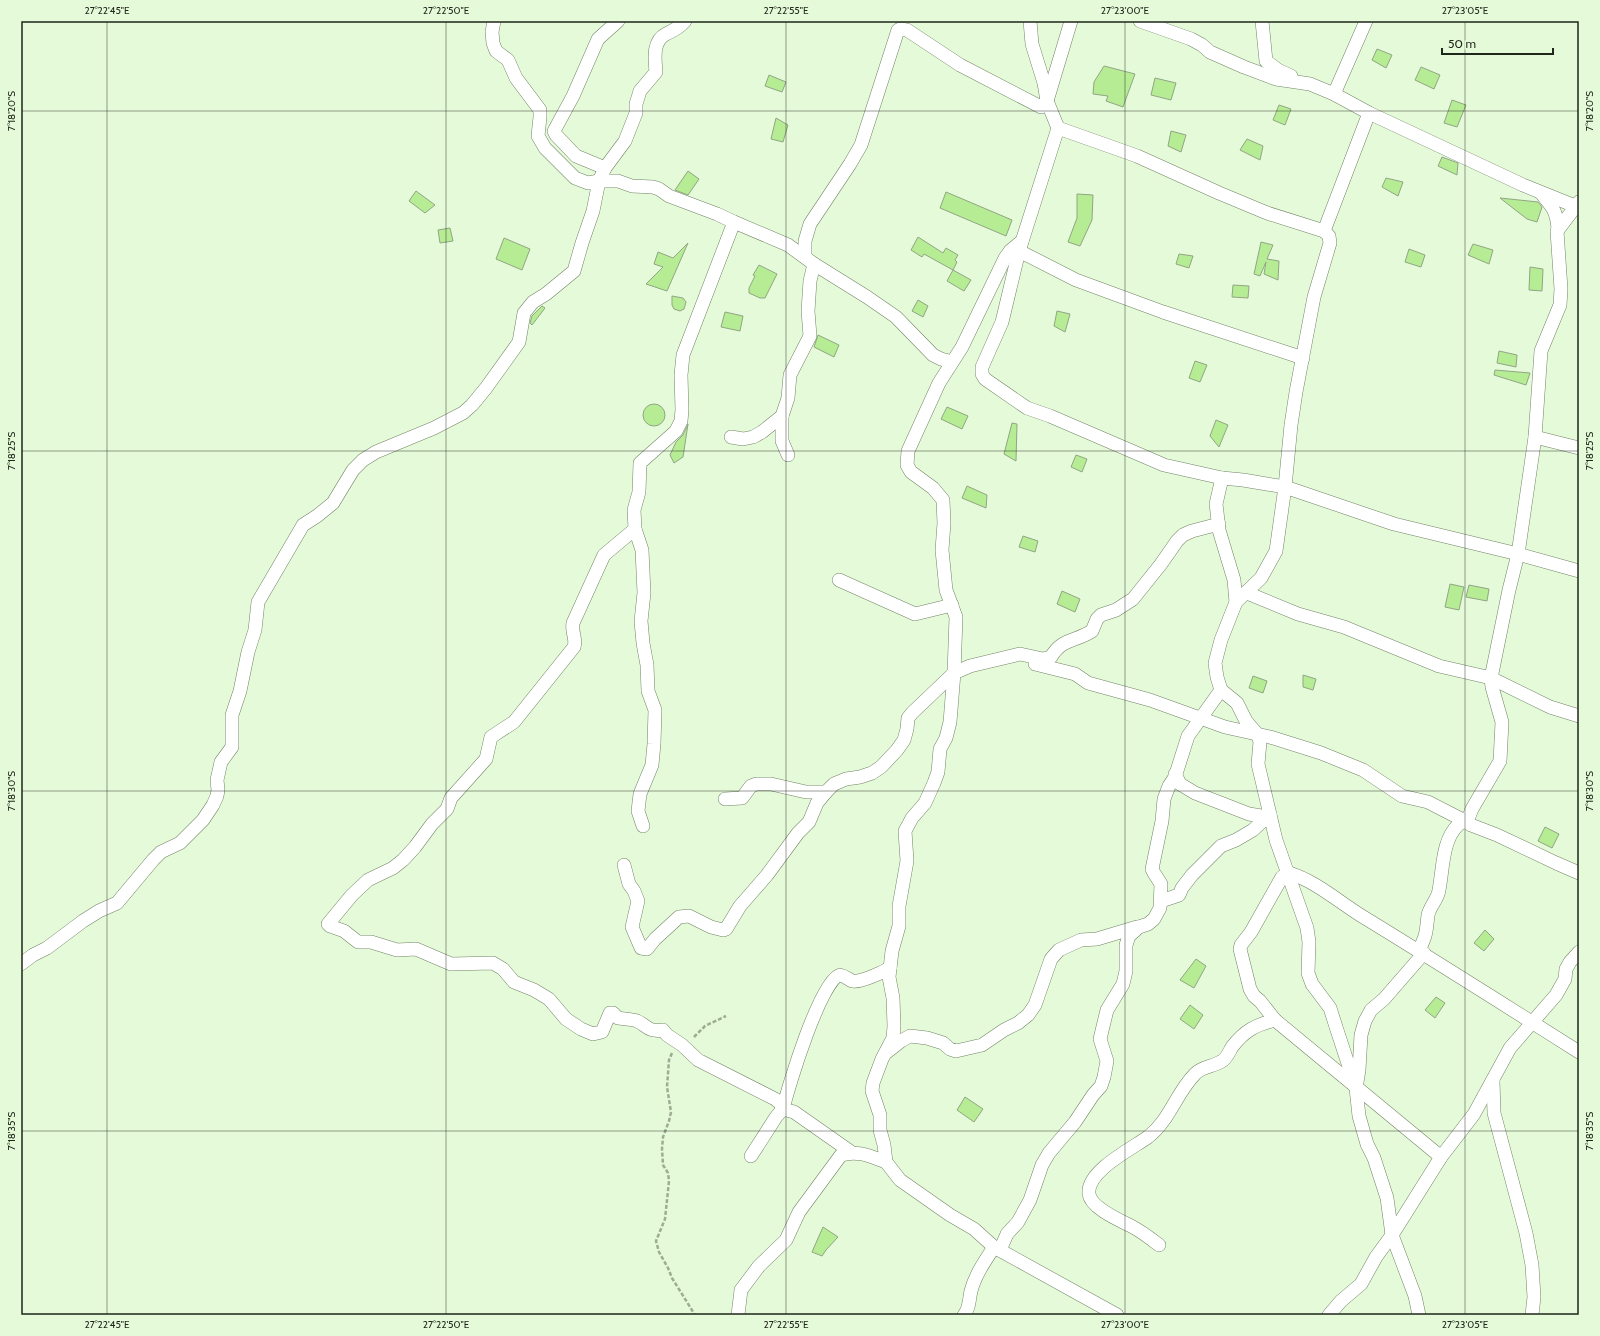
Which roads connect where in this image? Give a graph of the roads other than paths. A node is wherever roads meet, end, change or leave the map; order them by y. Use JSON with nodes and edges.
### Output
{"nodes":[{"id":1,"x":494,"y":21,"type":"edge"},
{"id":2,"x":618,"y":21,"type":"edge"},
{"id":3,"x":684,"y":21,"type":"edge"},
{"id":4,"x":1030,"y":21,"type":"edge"},
{"id":5,"x":1071,"y":21,"type":"edge"},
{"id":6,"x":1140,"y":21,"type":"edge"},
{"id":7,"x":1262,"y":21,"type":"edge"},
{"id":8,"x":1366,"y":21,"type":"edge"},
{"id":9,"x":1310,"y":84,"type":"junction"},
{"id":10,"x":1334,"y":94,"type":"junction"},
{"id":11,"x":1047,"y":100,"type":"junction"},
{"id":12,"x":1370,"y":113,"type":"junction"},
{"id":13,"x":1058,"y":128,"type":"junction"},
{"id":14,"x":605,"y":168,"type":"junction"},
{"id":15,"x":599,"y":181,"type":"junction"},
{"id":16,"x":1540,"y":191,"type":"junction"},
{"id":17,"x":1577,"y":204,"type":"edge"},
{"id":18,"x":734,"y":222,"type":"junction"},
{"id":19,"x":1558,"y":228,"type":"junction"},
{"id":20,"x":1324,"y":231,"type":"junction"},
{"id":21,"x":805,"y":241,"type":"junction"},
{"id":22,"x":1020,"y":246,"type":"junction"},
{"id":23,"x":794,"y":249,"type":"junction"},
{"id":24,"x":810,"y":261,"type":"junction"},
{"id":25,"x":1304,"y":358,"type":"junction"},
{"id":26,"x":952,"y":362,"type":"junction"},
{"id":27,"x":782,"y":416,"type":"junction"},
{"id":28,"x":731,"y":437,"type":"dead end"},
{"id":29,"x":1535,"y":437,"type":"junction"},
{"id":30,"x":1579,"y":448,"type":"edge"},
{"id":31,"x":788,"y":455,"type":"dead end"},
{"id":32,"x":1222,"y":478,"type":"junction"},
{"id":33,"x":1285,"y":487,"type":"junction"},
{"id":34,"x":1219,"y":524,"type":"junction"},
{"id":35,"x":635,"y":529,"type":"junction"},
{"id":36,"x":1518,"y":554,"type":"junction"},
{"id":37,"x":1579,"y":571,"type":"edge"},
{"id":38,"x":839,"y":580,"type":"dead end"},
{"id":39,"x":1248,"y":593,"type":"junction"},
{"id":40,"x":1236,"y":602,"type":"junction"},
{"id":41,"x":952,"y":605,"type":"junction"},
{"id":42,"x":1004,"y":658,"type":"junction"},
{"id":43,"x":954,"y":673,"type":"junction"},
{"id":44,"x":1491,"y":678,"type":"junction"},
{"id":45,"x":1221,"y":690,"type":"junction"},
{"id":46,"x":1579,"y":716,"type":"edge"},
{"id":47,"x":1201,"y":718,"type":"junction"},
{"id":48,"x":1258,"y":735,"type":"junction"},
{"id":49,"x":1175,"y":774,"type":"junction"},
{"id":50,"x":826,"y":792,"type":"junction"},
{"id":51,"x":725,"y":800,"type":"dead end"},
{"id":52,"x":1268,"y":815,"type":"junction"},
{"id":53,"x":1467,"y":820,"type":"junction"},
{"id":54,"x":643,"y":826,"type":"dead end"},
{"id":55,"x":624,"y":865,"type":"dead end"},
{"id":56,"x":1289,"y":873,"type":"junction"},
{"id":57,"x":1579,"y":873,"type":"edge"},
{"id":58,"x":1161,"y":901,"type":"junction"},
{"id":59,"x":1139,"y":926,"type":"junction"},
{"id":60,"x":1421,"y":952,"type":"junction"},
{"id":61,"x":1579,"y":952,"type":"edge"},
{"id":62,"x":21,"y":964,"type":"edge"},
{"id":63,"x":890,"y":968,"type":"junction"},
{"id":64,"x":1275,"y":1020,"type":"junction"},
{"id":65,"x":1532,"y":1022,"type":"junction"},
{"id":66,"x":1579,"y":1052,"type":"edge"},
{"id":67,"x":884,"y":1054,"type":"junction"},
{"id":68,"x":1493,"y":1082,"type":"junction"},
{"id":69,"x":1356,"y":1088,"type":"junction"},
{"id":70,"x":783,"y":1109,"type":"junction"},
{"id":71,"x":852,"y":1152,"type":"junction"},
{"id":72,"x":751,"y":1156,"type":"dead end"},
{"id":73,"x":1441,"y":1157,"type":"junction"},
{"id":74,"x":886,"y":1162,"type":"junction"},
{"id":75,"x":1392,"y":1235,"type":"junction"},
{"id":76,"x":1159,"y":1244,"type":"dead end"},
{"id":77,"x":997,"y":1249,"type":"junction"},
{"id":78,"x":738,"y":1315,"type":"edge"},
{"id":79,"x":964,"y":1315,"type":"edge"},
{"id":80,"x":1117,"y":1315,"type":"edge"},
{"id":81,"x":1329,"y":1315,"type":"edge"},
{"id":82,"x":1419,"y":1315,"type":"edge"},
{"id":83,"x":1532,"y":1315,"type":"edge"}],
"edges":[{"from":1,"to":15,"type":"street"},
{"from":2,"to":14,"type":"street"},
{"from":3,"to":14,"type":"street"},
{"from":4,"to":11,"type":"street"},
{"from":5,"to":11,"type":"street"},
{"from":6,"to":9,"type":"street"},
{"from":7,"to":9,"type":"street"},
{"from":8,"to":10,"type":"street"},
{"from":9,"to":10,"type":"street"},
{"from":10,"to":12,"type":"street"},
{"from":11,"to":13,"type":"street"},
{"from":11,"to":21,"type":"street"},
{"from":12,"to":16,"type":"street"},
{"from":12,"to":20,"type":"street"},
{"from":13,"to":20,"type":"street"},
{"from":13,"to":22,"type":"street"},
{"from":14,"to":15,"type":"street"},
{"from":15,"to":18,"type":"street"},
{"from":15,"to":62,"type":"street"},
{"from":16,"to":17,"type":"street"},
{"from":16,"to":19,"type":"street"},
{"from":17,"to":19,"type":"street"},
{"from":18,"to":23,"type":"street"},
{"from":18,"to":35,"type":"street"},
{"from":19,"to":29,"type":"street"},
{"from":20,"to":25,"type":"street"},
{"from":21,"to":23,"type":"street"},
{"from":21,"to":24,"type":"street"},
{"from":22,"to":25,"type":"street"},
{"from":22,"to":26,"type":"street"},
{"from":22,"to":32,"type":"street"},
{"from":23,"to":24,"type":"street"},
{"from":24,"to":26,"type":"street"},
{"from":24,"to":27,"type":"street"},
{"from":25,"to":33,"type":"street"},
{"from":26,"to":41,"type":"street"},
{"from":27,"to":28,"type":"street"},
{"from":27,"to":31,"type":"street"},
{"from":29,"to":30,"type":"street"},
{"from":29,"to":36,"type":"street"},
{"from":32,"to":33,"type":"street"},
{"from":32,"to":34,"type":"street"},
{"from":33,"to":36,"type":"street"},
{"from":33,"to":39,"type":"street"},
{"from":34,"to":40,"type":"street"},
{"from":34,"to":42,"type":"street"},
{"from":35,"to":54,"type":"street"},
{"from":35,"to":70,"type":"street"},
{"from":36,"to":37,"type":"street"},
{"from":36,"to":44,"type":"street"},
{"from":38,"to":41,"type":"street"},
{"from":39,"to":40,"type":"street"},
{"from":39,"to":44,"type":"street"},
{"from":40,"to":45,"type":"street"},
{"from":41,"to":43,"type":"street"},
{"from":42,"to":43,"type":"street"},
{"from":42,"to":47,"type":"street"},
{"from":43,"to":50,"type":"street"},
{"from":43,"to":63,"type":"street"},
{"from":44,"to":46,"type":"street"},
{"from":44,"to":53,"type":"street"},
{"from":45,"to":47,"type":"street"},
{"from":45,"to":48,"type":"street"},
{"from":47,"to":48,"type":"street"},
{"from":47,"to":49,"type":"street"},
{"from":48,"to":52,"type":"street"},
{"from":48,"to":53,"type":"street"},
{"from":49,"to":52,"type":"street"},
{"from":49,"to":58,"type":"street"},
{"from":50,"to":51,"type":"street"},
{"from":50,"to":55,"type":"street"},
{"from":52,"to":56,"type":"street"},
{"from":52,"to":58,"type":"street"},
{"from":53,"to":57,"type":"street"},
{"from":53,"to":60,"type":"street"},
{"from":56,"to":60,"type":"street"},
{"from":56,"to":64,"type":"street"},
{"from":56,"to":69,"type":"street"},
{"from":58,"to":59,"type":"street"},
{"from":59,"to":67,"type":"street"},
{"from":59,"to":77,"type":"street"},
{"from":60,"to":65,"type":"street"},
{"from":60,"to":69,"type":"street"},
{"from":61,"to":65,"type":"street"},
{"from":63,"to":67,"type":"street"},
{"from":63,"to":70,"type":"street"},
{"from":64,"to":69,"type":"street"},
{"from":64,"to":76,"type":"street"},
{"from":65,"to":66,"type":"street"},
{"from":65,"to":68,"type":"street"},
{"from":67,"to":74,"type":"street"},
{"from":68,"to":73,"type":"street"},
{"from":68,"to":83,"type":"street"},
{"from":69,"to":73,"type":"street"},
{"from":69,"to":75,"type":"street"},
{"from":70,"to":71,"type":"street"},
{"from":70,"to":72,"type":"street"},
{"from":71,"to":74,"type":"street"},
{"from":71,"to":78,"type":"street"},
{"from":73,"to":75,"type":"street"},
{"from":74,"to":77,"type":"street"},
{"from":75,"to":81,"type":"street"},
{"from":75,"to":82,"type":"street"},
{"from":77,"to":79,"type":"street"},
{"from":77,"to":80,"type":"street"}]}
